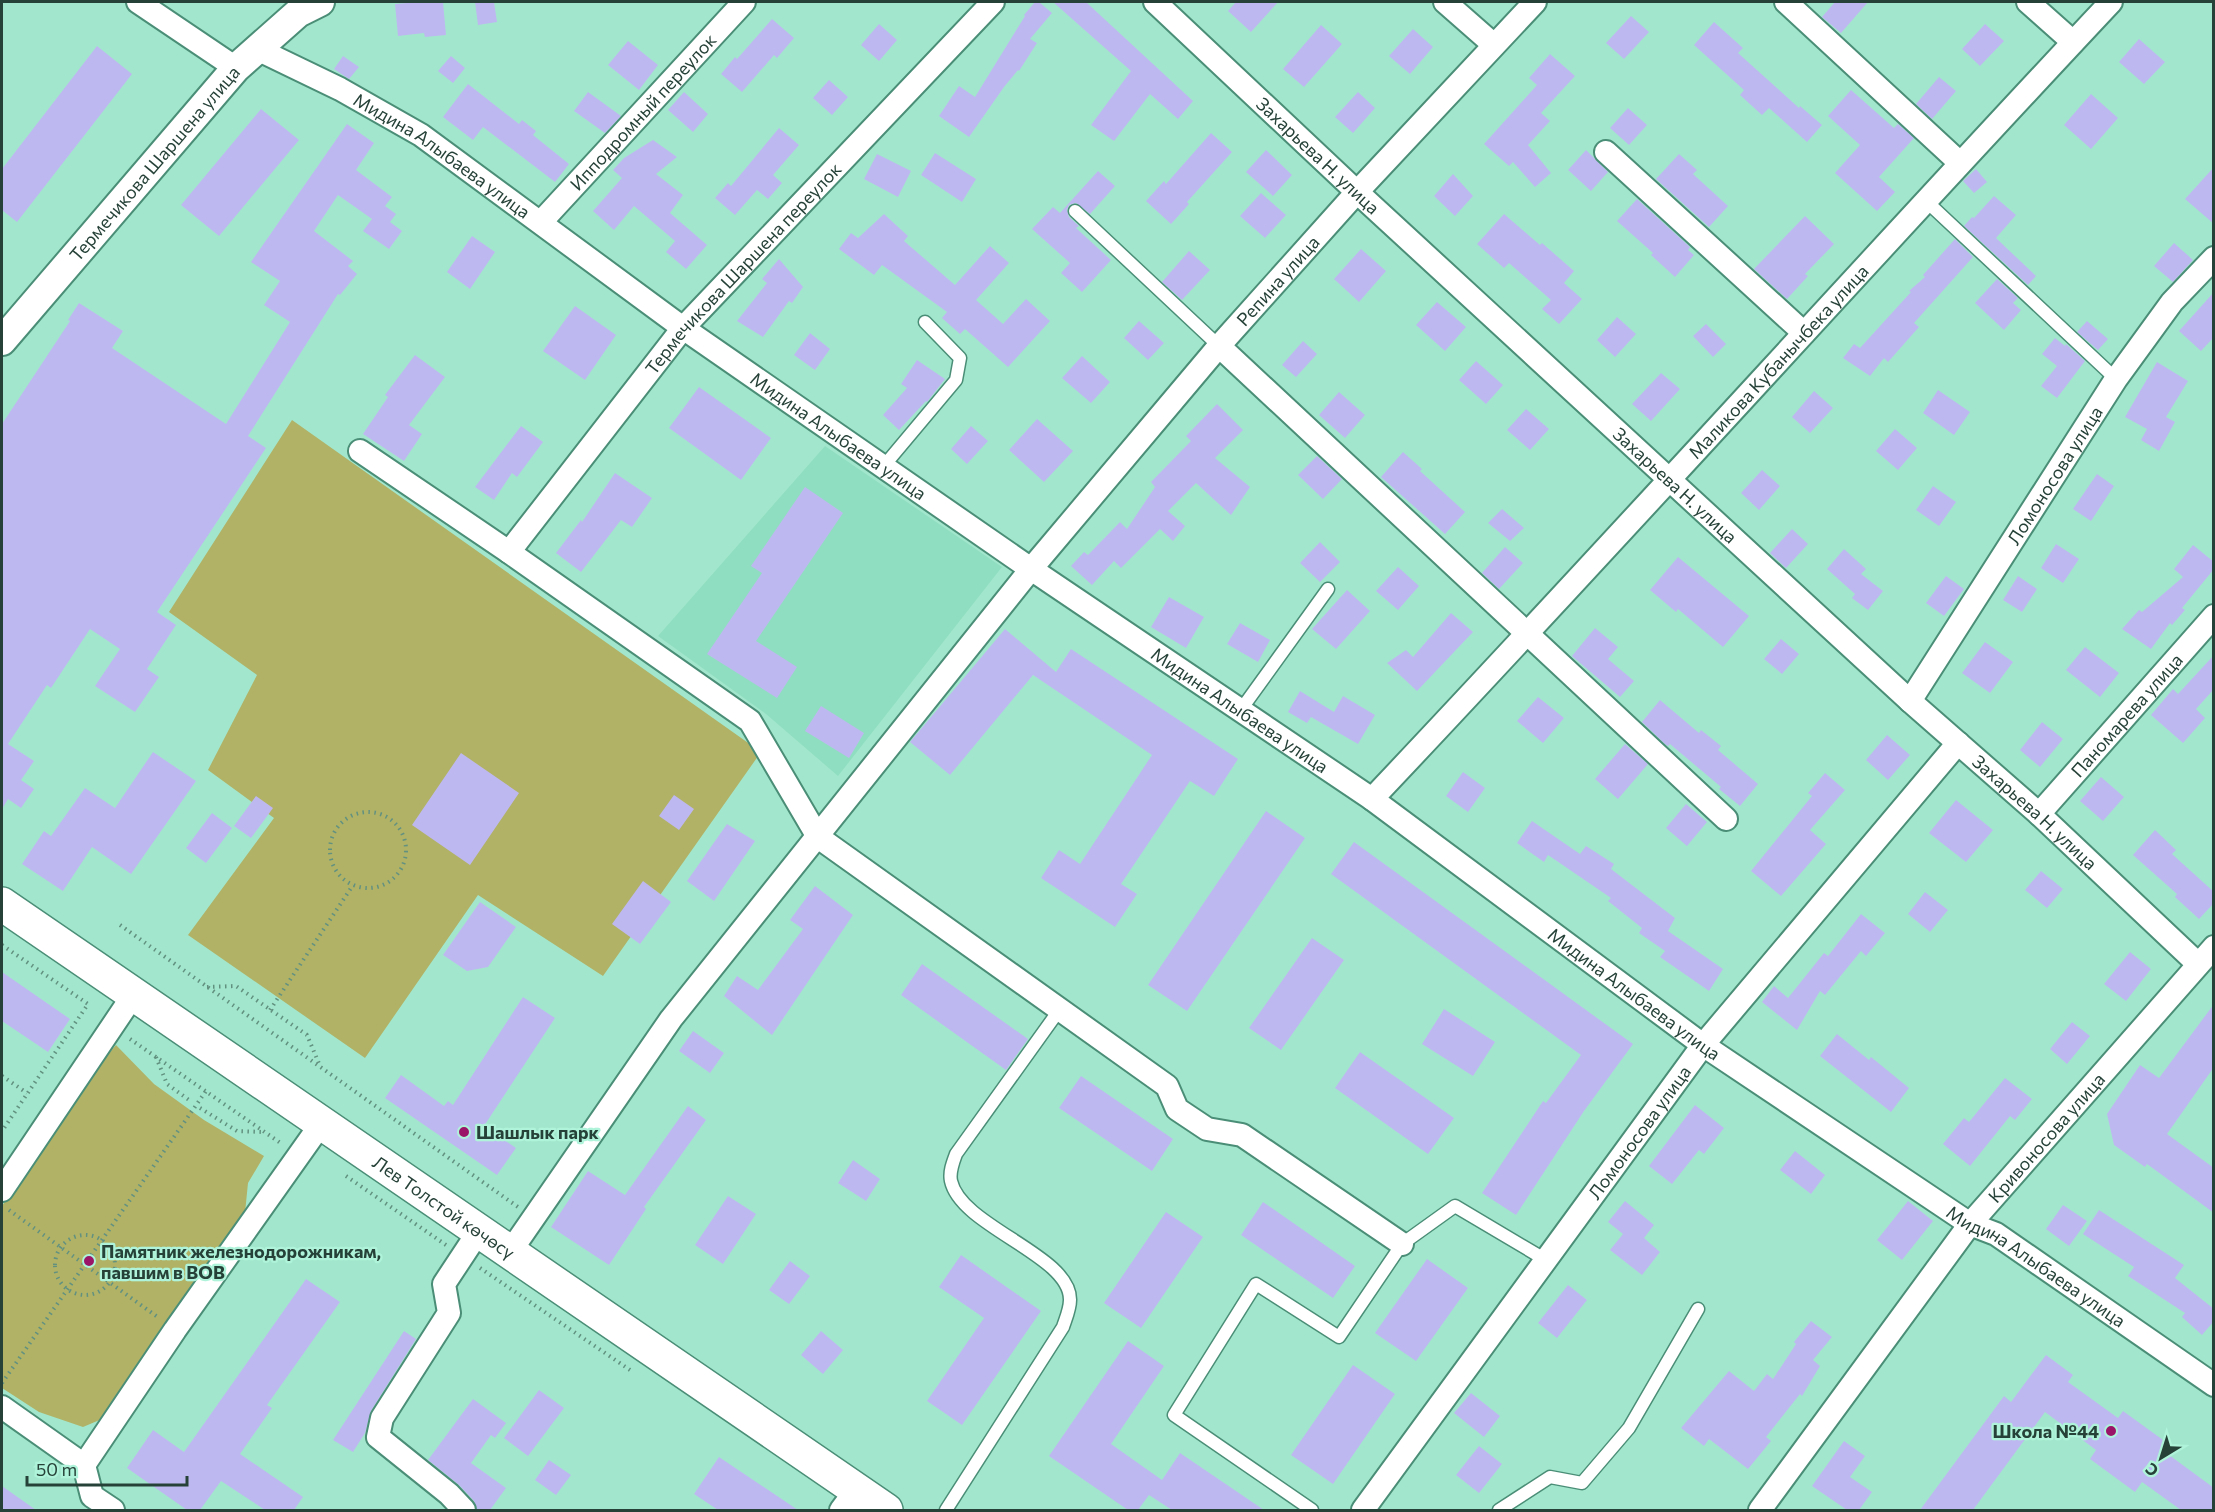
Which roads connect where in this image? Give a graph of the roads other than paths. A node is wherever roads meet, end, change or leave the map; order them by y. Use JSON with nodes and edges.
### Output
{"nodes":[{"id":1,"x":138,"y":2,"type":"edge"},
{"id":2,"x":320,"y":2,"type":"edge"},
{"id":3,"x":744,"y":2,"type":"edge"},
{"id":4,"x":993,"y":2,"type":"edge"},
{"id":5,"x":1155,"y":2,"type":"edge"},
{"id":6,"x":1445,"y":2,"type":"edge"},
{"id":7,"x":1535,"y":2,"type":"edge"},
{"id":8,"x":1786,"y":2,"type":"edge"},
{"id":9,"x":2028,"y":2,"type":"edge"},
{"id":10,"x":2111,"y":2,"type":"edge"},
{"id":11,"x":2073,"y":42,"type":"junction"},
{"id":12,"x":1494,"y":45,"type":"junction"},
{"id":13,"x":257,"y":49,"type":"junction"},
{"id":14,"x":236,"y":68,"type":"junction"},
{"id":15,"x":1606,"y":152,"type":"dead end"},
{"id":16,"x":1960,"y":163,"type":"junction"},
{"id":17,"x":1357,"y":192,"type":"junction"},
{"id":18,"x":1925,"y":200,"type":"junction"},
{"id":19,"x":1075,"y":212,"type":"dead end"},
{"id":20,"x":541,"y":222,"type":"junction"},
{"id":21,"x":2214,"y":258,"type":"edge"},
{"id":22,"x":925,"y":322,"type":"dead end"},
{"id":23,"x":683,"y":328,"type":"junction"},
{"id":24,"x":1804,"y":333,"type":"junction"},
{"id":25,"x":2,"y":341,"type":"edge"},
{"id":26,"x":1219,"y":346,"type":"junction"},
{"id":27,"x":2116,"y":379,"type":"junction"},
{"id":28,"x":360,"y":451,"type":"dead end"},
{"id":29,"x":883,"y":466,"type":"junction"},
{"id":30,"x":1670,"y":479,"type":"junction"},
{"id":31,"x":509,"y":552,"type":"junction"},
{"id":32,"x":1031,"y":569,"type":"junction"},
{"id":33,"x":1328,"y":589,"type":"dead end"},
{"id":34,"x":2214,"y":616,"type":"edge"},
{"id":35,"x":1528,"y":634,"type":"junction"},
{"id":36,"x":1910,"y":701,"type":"junction"},
{"id":37,"x":1240,"y":711,"type":"junction"},
{"id":38,"x":1958,"y":743,"type":"junction"},
{"id":39,"x":1372,"y":800,"type":"junction"},
{"id":40,"x":2039,"y":814,"type":"junction"},
{"id":41,"x":1726,"y":819,"type":"dead end"},
{"id":42,"x":818,"y":837,"type":"junction"},
{"id":43,"x":2,"y":904,"type":"edge"},
{"id":44,"x":2214,"y":947,"type":"edge"},
{"id":45,"x":2198,"y":964,"type":"junction"},
{"id":46,"x":134,"y":994,"type":"junction"},
{"id":47,"x":1060,"y":1009,"type":"junction"},
{"id":48,"x":1702,"y":1045,"type":"junction"},
{"id":49,"x":321,"y":1124,"type":"junction"},
{"id":50,"x":2,"y":1190,"type":"edge"},
{"id":51,"x":1970,"y":1224,"type":"junction"},
{"id":52,"x":471,"y":1243,"type":"junction"},
{"id":53,"x":1402,"y":1244,"type":"junction"},
{"id":54,"x":510,"y":1252,"type":"junction"},
{"id":55,"x":1546,"y":1260,"type":"junction"},
{"id":56,"x":1698,"y":1309,"type":"dead end"},
{"id":57,"x":2214,"y":1385,"type":"edge"},
{"id":58,"x":2,"y":1407,"type":"edge"},
{"id":59,"x":84,"y":1465,"type":"junction"},
{"id":60,"x":849,"y":1500,"type":"edge"},
{"id":61,"x":113,"y":1510,"type":"edge"},
{"id":62,"x":464,"y":1510,"type":"edge"},
{"id":63,"x":886,"y":1510,"type":"edge"},
{"id":64,"x":946,"y":1510,"type":"edge"},
{"id":65,"x":1312,"y":1510,"type":"edge"},
{"id":66,"x":1363,"y":1510,"type":"edge"},
{"id":67,"x":1499,"y":1510,"type":"edge"},
{"id":68,"x":1760,"y":1510,"type":"edge"}],
"edges":[{"from":1,"to":14,"type":"street"},
{"from":2,"to":13,"type":"street","name":"Термечикова Шаршена улица"},
{"from":3,"to":20,"type":"street","name":"Ипподромный переулок"},
{"from":4,"to":23,"type":"street","name":"Термечикова Шаршена переулок"},
{"from":5,"to":17,"type":"street","name":"Захарьева Н. улица"},
{"from":6,"to":12,"type":"street"},
{"from":7,"to":12,"type":"street","name":"Репина улица"},
{"from":8,"to":16,"type":"street"},
{"from":9,"to":11,"type":"street"},
{"from":10,"to":11,"type":"street","name":"Маликова Кубанычбека улица"},
{"from":11,"to":16,"type":"street","name":"Маликова Кубанычбека улица"},
{"from":12,"to":17,"type":"street","name":"Репина улица"},
{"from":13,"to":14,"type":"street","name":"Термечикова Шаршена улица"},
{"from":13,"to":20,"type":"street","name":"Мидина Алыбаева улица"},
{"from":14,"to":25,"type":"street","name":"Термечикова Шаршена улица"},
{"from":15,"to":24,"type":"street"},
{"from":16,"to":18,"type":"street","name":"Маликова Кубанычбека улица"},
{"from":17,"to":26,"type":"street","name":"Репина улица"},
{"from":17,"to":30,"type":"street","name":"Захарьева Н. улица"},
{"from":18,"to":24,"type":"street","name":"Маликова Кубанычбека улица"},
{"from":18,"to":27,"type":"lane"},
{"from":19,"to":26,"type":"lane"},
{"from":20,"to":23,"type":"street","name":"Мидина Алыбаева улица"},
{"from":21,"to":27,"type":"street","name":"Ломоносова улица"},
{"from":22,"to":29,"type":"lane"},
{"from":23,"to":29,"type":"street","name":"Мидина Алыбаева улица"},
{"from":23,"to":31,"type":"street","name":"Термечикова Шаршена переулок"},
{"from":24,"to":30,"type":"street","name":"Маликова Кубанычбека улица"},
{"from":26,"to":32,"type":"street","name":"Репина улица"},
{"from":26,"to":35,"type":"street"},
{"from":27,"to":36,"type":"street","name":"Ломоносова улица"},
{"from":28,"to":31,"type":"street"},
{"from":29,"to":32,"type":"street","name":"Мидина Алыбаева улица"},
{"from":30,"to":35,"type":"street","name":"Маликова Кубанычбека улица"},
{"from":30,"to":36,"type":"street","name":"Захарьева Н. улица"},
{"from":31,"to":42,"type":"street"},
{"from":32,"to":37,"type":"street","name":"Мидина Алыбаева улица"},
{"from":32,"to":42,"type":"street","name":"Репина улица"},
{"from":33,"to":37,"type":"lane"},
{"from":34,"to":40,"type":"street","name":"Паномарева улица"},
{"from":35,"to":39,"type":"street","name":"Маликова Кубанычбека улица"},
{"from":35,"to":41,"type":"street"},
{"from":36,"to":38,"type":"street","name":"Захарьева Н. улица"},
{"from":37,"to":39,"type":"street","name":"Мидина Алыбаева улица"},
{"from":38,"to":40,"type":"street","name":"Захарьева Н. улица"},
{"from":38,"to":48,"type":"street","name":"Ломоносова улица"},
{"from":39,"to":48,"type":"street","name":"Мидина Алыбаева улица"},
{"from":40,"to":45,"type":"street","name":"Захарьева Н. улица"},
{"from":42,"to":47,"type":"street"},
{"from":42,"to":54,"type":"street","name":"Репина улица"},
{"from":43,"to":46,"type":"main road","name":"Лев Толстой көчөсү"},
{"from":44,"to":45,"type":"street","name":"Кривоносова улица"},
{"from":45,"to":51,"type":"street","name":"Кривоносова улица"},
{"from":46,"to":49,"type":"main road","name":"Лев Толстой көчөсү"},
{"from":46,"to":50,"type":"street"},
{"from":47,"to":53,"type":"street"},
{"from":47,"to":64,"type":"lane"},
{"from":48,"to":51,"type":"street","name":"Мидина Алыбаева улица"},
{"from":48,"to":55,"type":"street","name":"Ломоносова улица"},
{"from":49,"to":52,"type":"main road","name":"Лев Толстой көчөсү"},
{"from":49,"to":59,"type":"street"},
{"from":51,"to":57,"type":"street","name":"Мидина Алыбаева улица"},
{"from":51,"to":68,"type":"street","name":"Кривоносова улица"},
{"from":52,"to":54,"type":"main road","name":"Лев Толстой көчөсү"},
{"from":52,"to":62,"type":"street"},
{"from":53,"to":55,"type":"lane"},
{"from":53,"to":65,"type":"lane"},
{"from":54,"to":60,"type":"main road","name":"Лев Толстой көчөсү"},
{"from":55,"to":66,"type":"street","name":"Ломоносова улица"},
{"from":56,"to":67,"type":"lane"},
{"from":58,"to":59,"type":"street"},
{"from":59,"to":61,"type":"street"},
{"from":60,"to":63,"type":"main road","name":"Лев Толстой көчөсү"}]}
